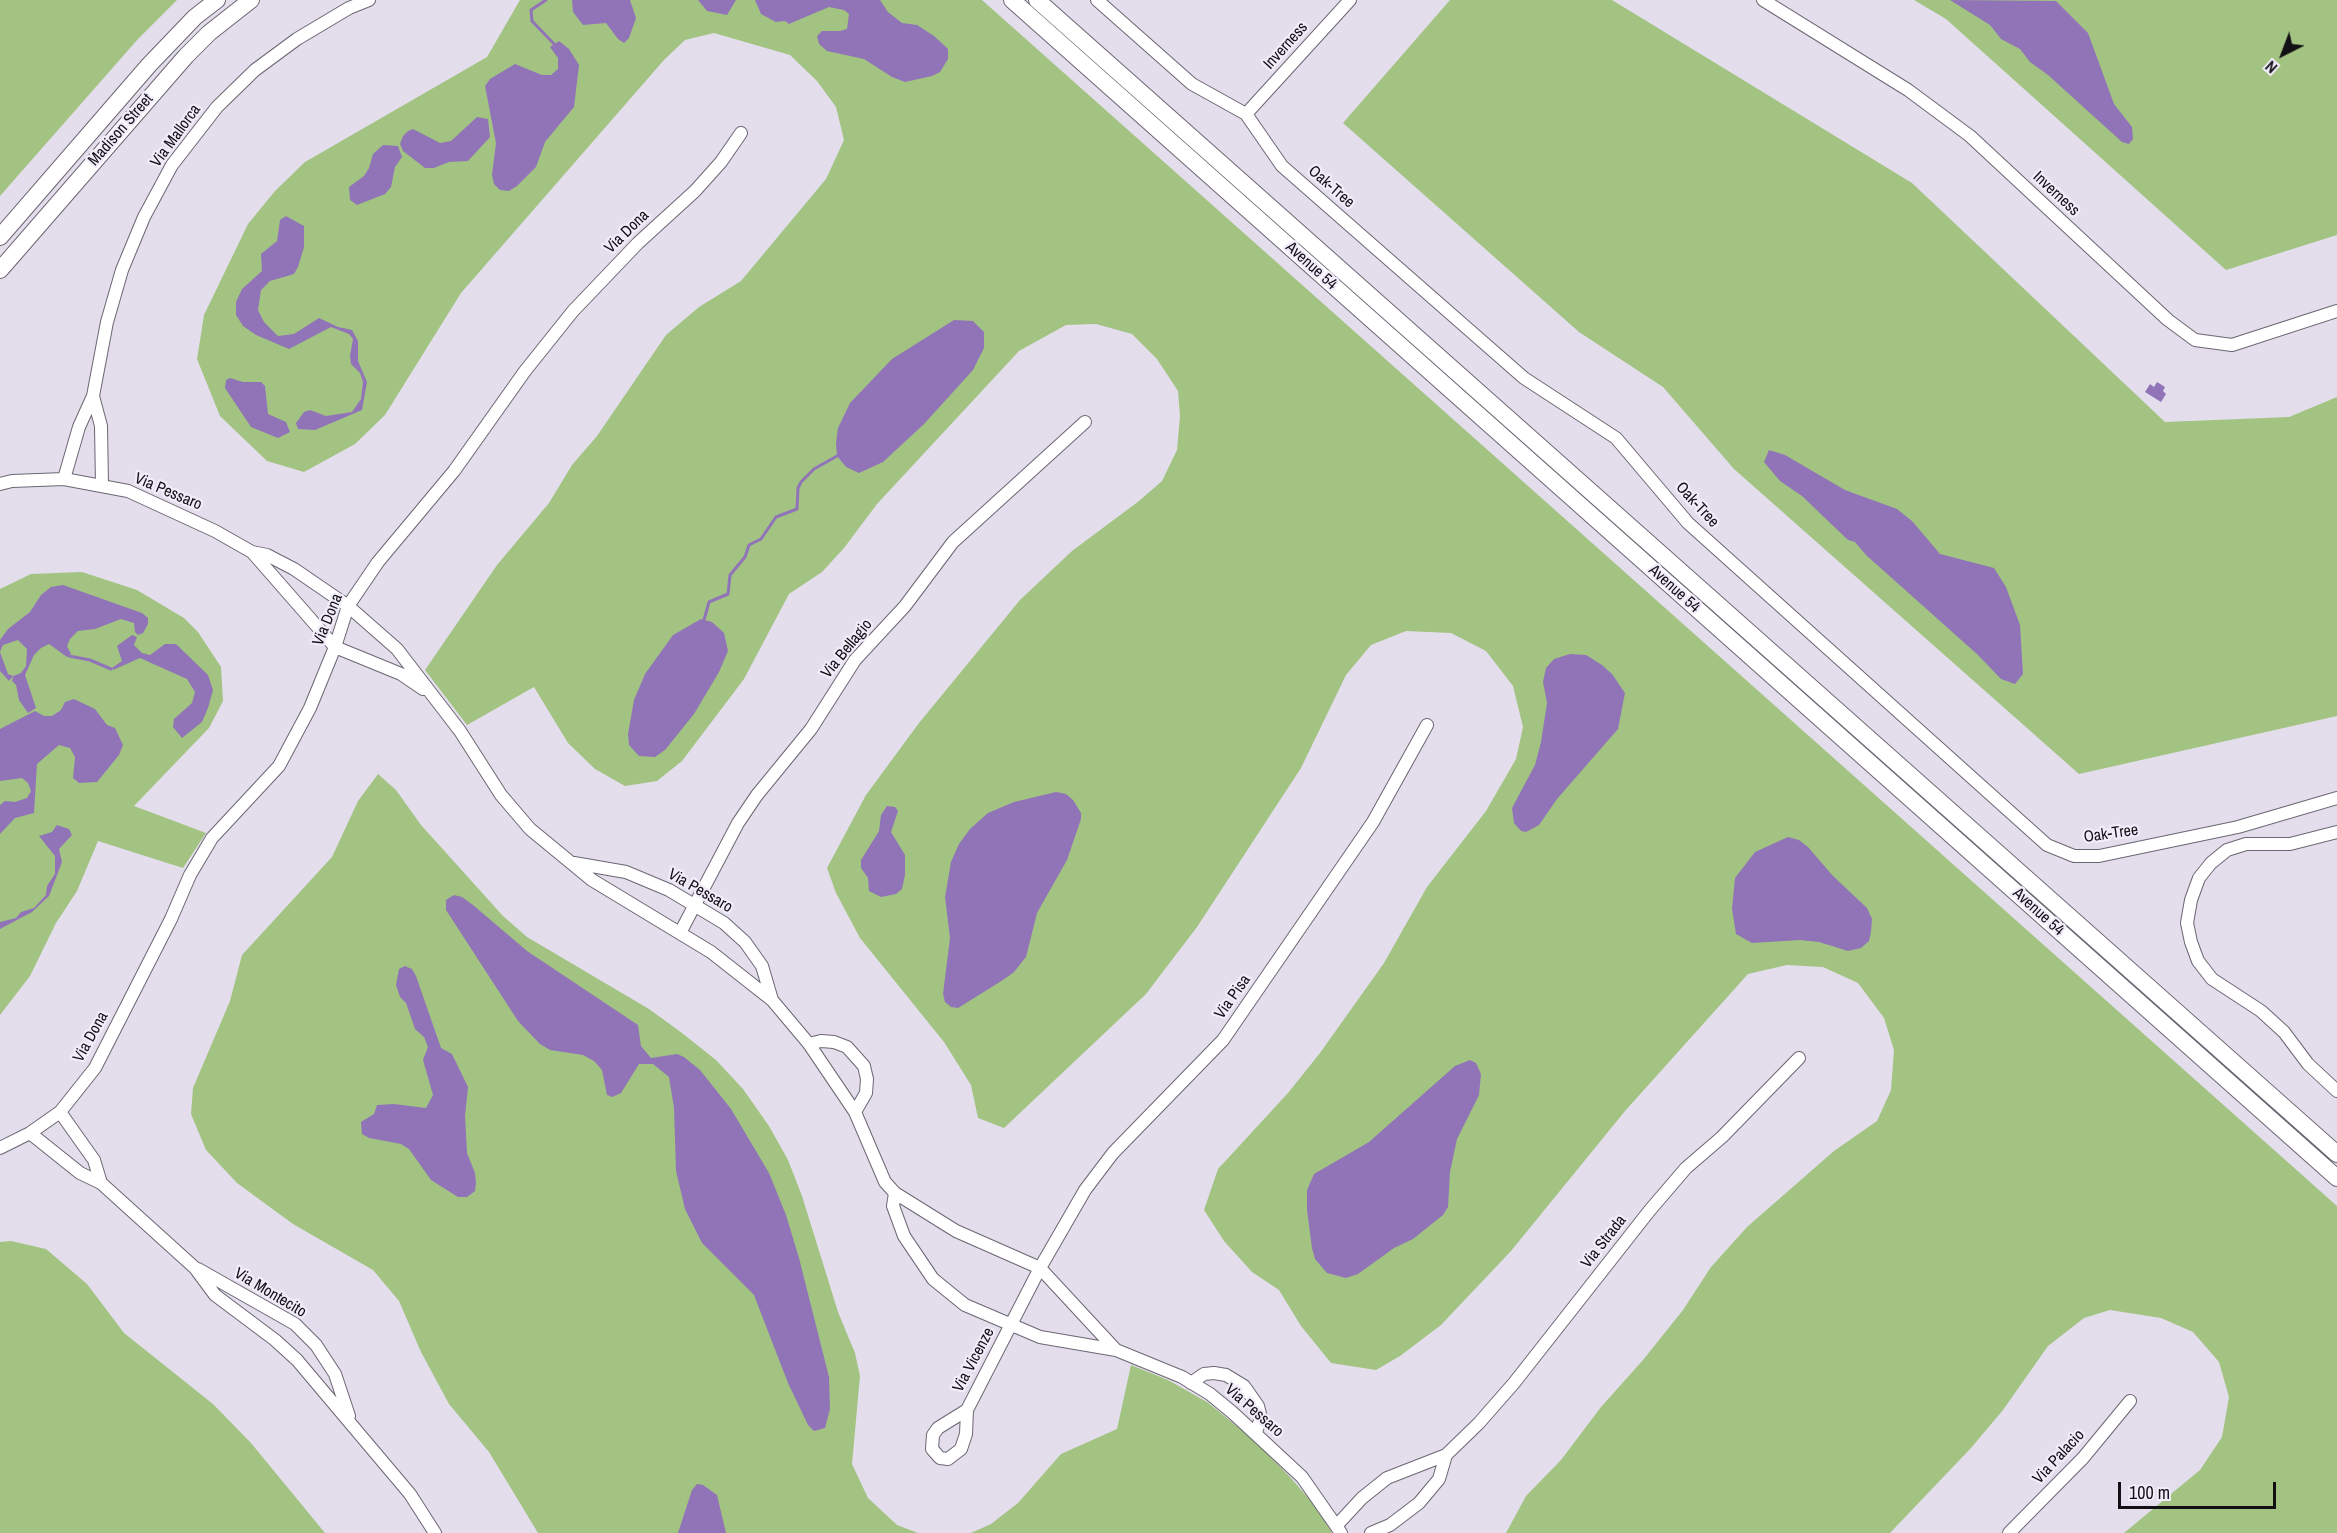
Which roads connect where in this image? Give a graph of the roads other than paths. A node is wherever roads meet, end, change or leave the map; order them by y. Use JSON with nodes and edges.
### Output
{"nodes":[{"id":1,"x":217,"y":0,"type":"edge"},
{"id":2,"x":251,"y":0,"type":"edge"},
{"id":3,"x":369,"y":0,"type":"edge"},
{"id":4,"x":1012,"y":0,"type":"edge"},
{"id":5,"x":1037,"y":0,"type":"edge"},
{"id":6,"x":1097,"y":0,"type":"edge"},
{"id":7,"x":1350,"y":0,"type":"edge"},
{"id":8,"x":1764,"y":0,"type":"edge"},
{"id":9,"x":1246,"y":114,"type":"junction"},
{"id":10,"x":741,"y":133,"type":"dead end"},
{"id":11,"x":0,"y":237,"type":"edge"},
{"id":12,"x":0,"y":270,"type":"edge"},
{"id":13,"x":2337,"y":311,"type":"edge"},
{"id":14,"x":93,"y":396,"type":"junction"},
{"id":15,"x":1085,"y":422,"type":"dead end"},
{"id":16,"x":64,"y":479,"type":"junction"},
{"id":17,"x":0,"y":484,"type":"edge"},
{"id":18,"x":102,"y":485,"type":"junction"},
{"id":19,"x":252,"y":552,"type":"junction"},
{"id":20,"x":348,"y":606,"type":"junction"},
{"id":21,"x":335,"y":647,"type":"junction"},
{"id":22,"x":433,"y":696,"type":"junction"},
{"id":23,"x":1427,"y":725,"type":"dead end"},
{"id":24,"x":2337,"y":798,"type":"edge"},
{"id":25,"x":2337,"y":832,"type":"edge"},
{"id":26,"x":572,"y":862,"type":"junction"},
{"id":27,"x":696,"y":906,"type":"junction"},
{"id":28,"x":680,"y":933,"type":"junction"},
{"id":29,"x":772,"y":1000,"type":"junction"},
{"id":30,"x":809,"y":1044,"type":"junction"},
{"id":31,"x":1799,"y":1059,"type":"dead end"},
{"id":32,"x":2337,"y":1091,"type":"edge"},
{"id":33,"x":60,"y":1112,"type":"junction"},
{"id":34,"x":855,"y":1112,"type":"junction"},
{"id":35,"x":30,"y":1133,"type":"junction"},
{"id":36,"x":0,"y":1148,"type":"edge"},
{"id":37,"x":2337,"y":1154,"type":"edge"},
{"id":38,"x":2337,"y":1178,"type":"edge"},
{"id":39,"x":102,"y":1183,"type":"junction"},
{"id":40,"x":895,"y":1193,"type":"junction"},
{"id":41,"x":195,"y":1268,"type":"junction"},
{"id":42,"x":1040,"y":1268,"type":"junction"},
{"id":43,"x":1011,"y":1325,"type":"junction"},
{"id":44,"x":1116,"y":1350,"type":"junction"},
{"id":45,"x":1191,"y":1383,"type":"junction"},
{"id":46,"x":2130,"y":1401,"type":"dead end"},
{"id":47,"x":967,"y":1410,"type":"dead end"},
{"id":48,"x":350,"y":1420,"type":"junction"},
{"id":49,"x":1256,"y":1432,"type":"junction"},
{"id":50,"x":1446,"y":1455,"type":"junction"},
{"id":51,"x":1339,"y":1529,"type":"edge"},
{"id":52,"x":435,"y":1533,"type":"edge"},
{"id":53,"x":1371,"y":1533,"type":"edge"},
{"id":54,"x":2009,"y":1533,"type":"edge"}],
"edges":[{"from":1,"to":11,"type":"street","name":"Madison Street"},
{"from":2,"to":12,"type":"street","name":"Madison Street"},
{"from":3,"to":14,"type":"street","name":"Via Mallorca"},
{"from":4,"to":38,"type":"street","name":"Avenue 54"},
{"from":5,"to":37,"type":"street","name":"Avenue 54"},
{"from":6,"to":9,"type":"street","name":"Oak-Tree"},
{"from":7,"to":9,"type":"street","name":"Inverness"},
{"from":8,"to":13,"type":"street","name":"Inverness"},
{"from":9,"to":24,"type":"street","name":"Oak-Tree"},
{"from":10,"to":20,"type":"street","name":"Via Dona"},
{"from":14,"to":16,"type":"street","name":"Via Mallorca"},
{"from":14,"to":18,"type":"street","name":"Via Mallorca"},
{"from":15,"to":27,"type":"street","name":"Via Bellagio"},
{"from":16,"to":17,"type":"street","name":"Via Pessaro"},
{"from":16,"to":18,"type":"street","name":"Via Pessaro"},
{"from":18,"to":19,"type":"street","name":"Via Pessaro"},
{"from":19,"to":20,"type":"street","name":"Via Pessaro"},
{"from":19,"to":21,"type":"street","name":"Via Pessaro"},
{"from":20,"to":21,"type":"street","name":"Via Dona"},
{"from":20,"to":22,"type":"street","name":"Via Pessaro"},
{"from":21,"to":22,"type":"street","name":"Via Pessaro"},
{"from":21,"to":33,"type":"street","name":"Via Dona"},
{"from":22,"to":26,"type":"street","name":"Via Pessaro"},
{"from":23,"to":42,"type":"street","name":"Via Pisa"},
{"from":25,"to":32,"type":"street"},
{"from":26,"to":27,"type":"street","name":"Via Pessaro"},
{"from":26,"to":28,"type":"street","name":"Via Pessaro"},
{"from":27,"to":28,"type":"street","name":"Via Bellagio"},
{"from":27,"to":29,"type":"street","name":"Via Pessaro"},
{"from":28,"to":29,"type":"street","name":"Via Pessaro"},
{"from":29,"to":30,"type":"street","name":"Via Pessaro"},
{"from":30,"to":34,"type":"street","name":"Via Pessaro"},
{"from":30,"to":34,"type":"street"},
{"from":31,"to":50,"type":"street","name":"Via Strada"},
{"from":33,"to":35,"type":"street","name":"Via Dona"},
{"from":33,"to":39,"type":"street","name":"Via Montecito"},
{"from":34,"to":40,"type":"street","name":"Via Pessaro"},
{"from":35,"to":36,"type":"street","name":"Via Dona"},
{"from":35,"to":39,"type":"street","name":"Via Montecito"},
{"from":39,"to":41,"type":"street","name":"Via Montecito"},
{"from":40,"to":42,"type":"street","name":"Via Pessaro"},
{"from":40,"to":43,"type":"street","name":"Via Pessaro"},
{"from":41,"to":48,"type":"street","name":"Via Montecito"},
{"from":41,"to":48,"type":"street","name":"Via Montecito"},
{"from":42,"to":43,"type":"street","name":"Via Pisa"},
{"from":42,"to":44,"type":"street","name":"Via Pessaro"},
{"from":43,"to":44,"type":"street","name":"Via Pessaro"},
{"from":43,"to":47,"type":"street","name":"Via Vicenze"},
{"from":44,"to":45,"type":"street","name":"Via Pessaro"},
{"from":45,"to":49,"type":"street","name":"Via Pessaro"},
{"from":45,"to":49,"type":"street"},
{"from":46,"to":54,"type":"street","name":"Via Palacio"},
{"from":48,"to":52,"type":"street","name":"Via Montecito"},
{"from":49,"to":51,"type":"street","name":"Via Pessaro"},
{"from":50,"to":51,"type":"street","name":"Via Strada"},
{"from":50,"to":53,"type":"street","name":"Via Strada"}]}
